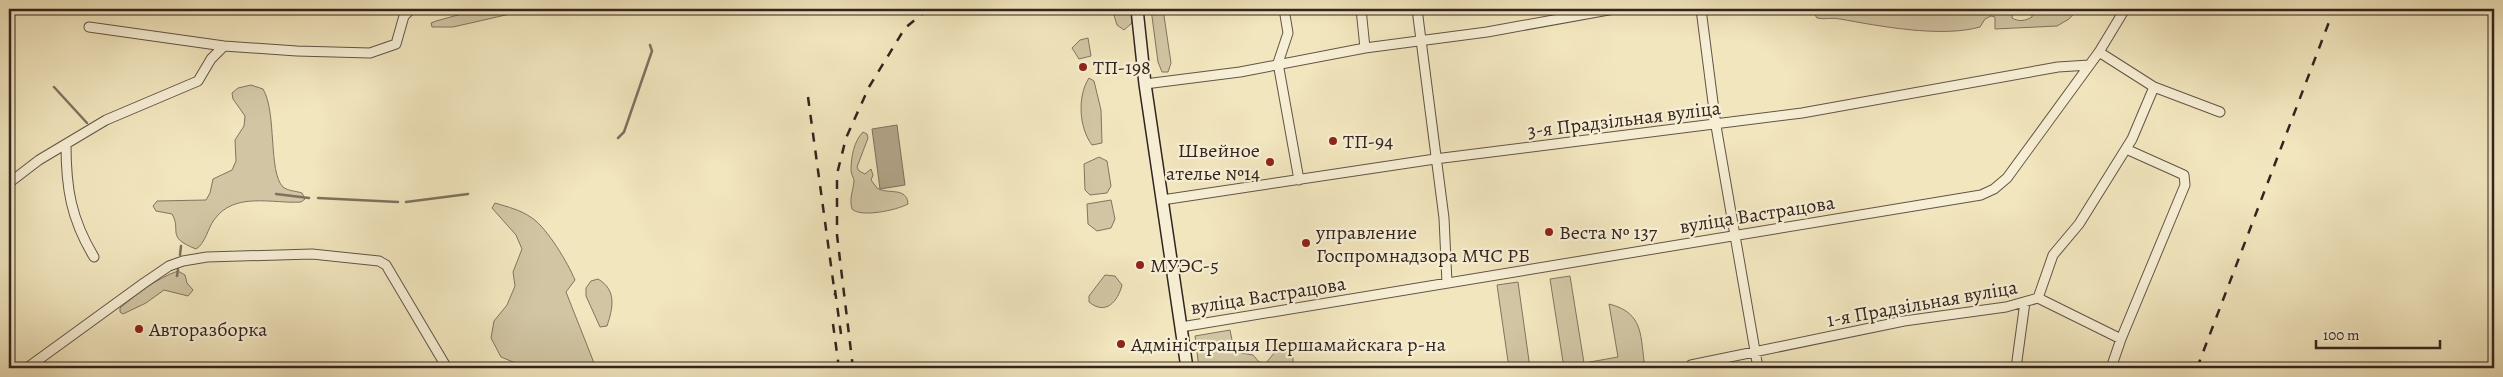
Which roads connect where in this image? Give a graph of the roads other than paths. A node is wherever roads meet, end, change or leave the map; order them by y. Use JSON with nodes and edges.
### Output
{"nodes":[{"id":1,"x":410,"y":9,"type":"edge"},
{"id":2,"x":1137,"y":9,"type":"edge"},
{"id":3,"x":1284,"y":9,"type":"edge"},
{"id":4,"x":1360,"y":9,"type":"edge"},
{"id":5,"x":1417,"y":9,"type":"edge"},
{"id":6,"x":1614,"y":9,"type":"edge"},
{"id":7,"x":1701,"y":9,"type":"edge"},
{"id":8,"x":2125,"y":9,"type":"edge"},
{"id":9,"x":89,"y":27,"type":"dead end"},
{"id":10,"x":1420,"y":42,"type":"junction"},
{"id":11,"x":224,"y":46,"type":"junction"},
{"id":12,"x":1365,"y":48,"type":"junction"},
{"id":13,"x":2099,"y":52,"type":"junction"},
{"id":14,"x":1278,"y":63,"type":"junction"},
{"id":15,"x":2089,"y":65,"type":"junction"},
{"id":16,"x":1145,"y":84,"type":"junction"},
{"id":17,"x":2154,"y":87,"type":"junction"},
{"id":18,"x":2220,"y":112,"type":"dead end"},
{"id":19,"x":1716,"y":126,"type":"junction"},
{"id":20,"x":66,"y":144,"type":"junction"},
{"id":21,"x":2126,"y":149,"type":"junction"},
{"id":22,"x":1435,"y":159,"type":"junction"},
{"id":23,"x":1299,"y":180,"type":"junction"},
{"id":24,"x":9,"y":183,"type":"edge"},
{"id":25,"x":1162,"y":200,"type":"junction"},
{"id":26,"x":1735,"y":235,"type":"junction"},
{"id":27,"x":94,"y":257,"type":"dead end"},
{"id":28,"x":1447,"y":283,"type":"junction"},
{"id":29,"x":2038,"y":298,"type":"junction"},
{"id":30,"x":2025,"y":302,"type":"junction"},
{"id":31,"x":1181,"y":327,"type":"junction"},
{"id":32,"x":2121,"y":339,"type":"junction"},
{"id":33,"x":1755,"y":352,"type":"junction"},
{"id":34,"x":1691,"y":365,"type":"dead end"},
{"id":35,"x":28,"y":368,"type":"edge"},
{"id":36,"x":447,"y":368,"type":"edge"},
{"id":37,"x":1187,"y":368,"type":"edge"},
{"id":38,"x":1758,"y":368,"type":"edge"},
{"id":39,"x":2016,"y":368,"type":"edge"},
{"id":40,"x":2111,"y":368,"type":"edge"}],
"edges":[{"from":1,"to":11,"type":"street"},
{"from":2,"to":16,"type":"main road"},
{"from":3,"to":14,"type":"street"},
{"from":4,"to":12,"type":"street"},
{"from":5,"to":10,"type":"street"},
{"from":6,"to":10,"type":"street"},
{"from":7,"to":19,"type":"street"},
{"from":8,"to":13,"type":"street"},
{"from":9,"to":11,"type":"street"},
{"from":10,"to":12,"type":"street"},
{"from":10,"to":22,"type":"street"},
{"from":11,"to":20,"type":"street"},
{"from":12,"to":14,"type":"street"},
{"from":13,"to":15,"type":"street"},
{"from":13,"to":17,"type":"street"},
{"from":14,"to":16,"type":"street"},
{"from":14,"to":23,"type":"street"},
{"from":15,"to":19,"type":"street","name":"3-я Прадзільная вуліца"},
{"from":15,"to":26,"type":"street","name":"вуліца Вастрацова"},
{"from":16,"to":25,"type":"main road"},
{"from":17,"to":18,"type":"street"},
{"from":17,"to":21,"type":"street","name":"1-я Прадзільная вуліца"},
{"from":19,"to":22,"type":"street","name":"3-я Прадзільная вуліца"},
{"from":19,"to":26,"type":"street"},
{"from":20,"to":24,"type":"street"},
{"from":20,"to":27,"type":"street"},
{"from":21,"to":29,"type":"street","name":"1-я Прадзільная вуліца"},
{"from":21,"to":32,"type":"street"},
{"from":22,"to":23,"type":"street","name":"3-я Прадзільная вуліца"},
{"from":22,"to":28,"type":"street"},
{"from":23,"to":25,"type":"street","name":"3-я Прадзільная вуліца"},
{"from":25,"to":31,"type":"main road"},
{"from":26,"to":28,"type":"street","name":"вуліца Вастрацова"},
{"from":26,"to":33,"type":"street"},
{"from":28,"to":31,"type":"street","name":"вуліца Вастрацова"},
{"from":29,"to":30,"type":"street","name":"1-я Прадзільная вуліца"},
{"from":29,"to":32,"type":"street"},
{"from":30,"to":33,"type":"street","name":"1-я Прадзільная вуліца"},
{"from":30,"to":39,"type":"street"},
{"from":31,"to":37,"type":"main road"},
{"from":32,"to":40,"type":"street"},
{"from":33,"to":34,"type":"street","name":"1-я Прадзільная вуліца"},
{"from":33,"to":38,"type":"street"},
{"from":35,"to":36,"type":"street"}]}
